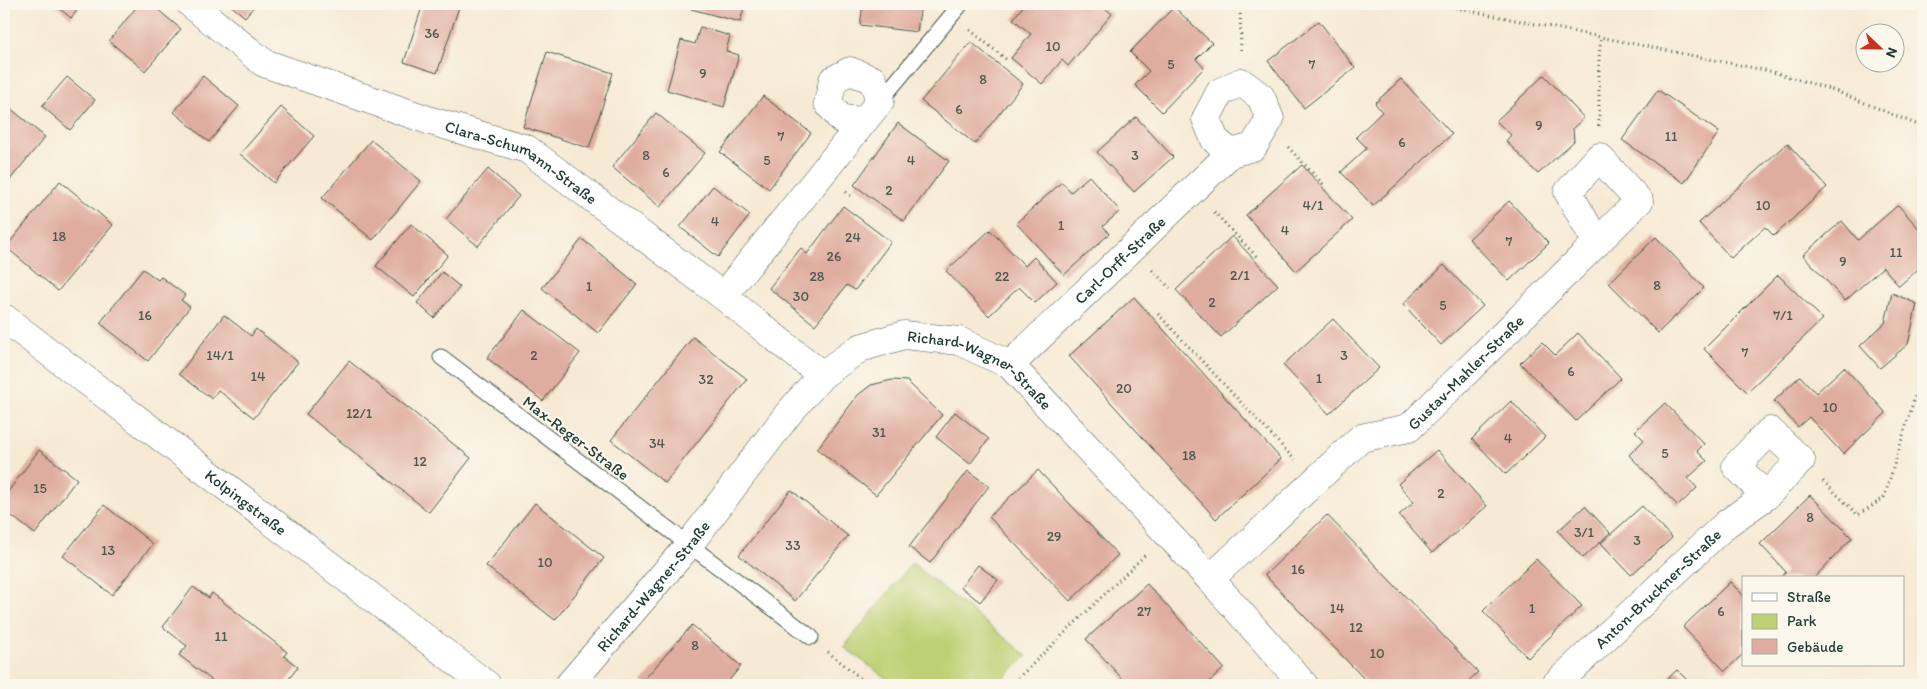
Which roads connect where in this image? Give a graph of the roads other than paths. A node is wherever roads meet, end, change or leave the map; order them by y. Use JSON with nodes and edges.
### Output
{"nodes":[{"id":1,"x":191,"y":4,"type":"edge"},
{"id":2,"x":956,"y":10,"type":"edge"},
{"id":3,"x":872,"y":111,"type":"joint"},
{"id":4,"x":1231,"y":153,"type":"junction"},
{"id":5,"x":1597,"y":243,"type":"junction"},
{"id":6,"x":723,"y":296,"type":"junction"},
{"id":7,"x":4,"y":318,"type":"edge"},
{"id":8,"x":441,"y":357,"type":"dead end"},
{"id":9,"x":1010,"y":366,"type":"junction"},
{"id":10,"x":822,"y":375,"type":"junction"},
{"id":11,"x":1766,"y":496,"type":"junction"},
{"id":12,"x":688,"y":546,"type":"junction"},
{"id":13,"x":1210,"y":580,"type":"junction"},
{"id":14,"x":811,"y":637,"type":"road end"},
{"id":15,"x":487,"y":685,"type":"edge"},
{"id":16,"x":569,"y":685,"type":"edge"},
{"id":17,"x":1304,"y":685,"type":"edge"},
{"id":18,"x":1555,"y":685,"type":"edge"}],
"edges":[{"from":1,"to":6,"type":"street","name":"Clara-Schumann-Straße"},
{"from":2,"to":3,"type":"lane"},
{"from":3,"to":6,"type":"street"},
{"from":4,"to":4,"type":"street","name":"Carl-Orff-Straße"},
{"from":4,"to":9,"type":"street","name":"Carl-Orff-Straße"},
{"from":5,"to":5,"type":"street","name":"Gustav-Mahler-Straße"},
{"from":5,"to":13,"type":"street","name":"Gustav-Mahler-Straße"},
{"from":6,"to":10,"type":"street","name":"Clara-Schumann-Straße"},
{"from":7,"to":15,"type":"street","name":"Kolpingstraße"},
{"from":8,"to":12,"type":"lane","name":"Max-Reger-Straße"},
{"from":9,"to":10,"type":"street","name":"Richard-Wagner-Straße"},
{"from":9,"to":13,"type":"street","name":"Richard-Wagner-Straße"},
{"from":10,"to":12,"type":"street","name":"Richard-Wagner-Straße"},
{"from":11,"to":11,"type":"street","name":"Anton-Bruckner-Straße"},
{"from":11,"to":18,"type":"street","name":"Anton-Bruckner-Straße"},
{"from":12,"to":14,"type":"lane","name":"Max-Reger-Straße"},
{"from":12,"to":16,"type":"street","name":"Richard-Wagner-Straße"},
{"from":13,"to":17,"type":"street","name":"Richard-Wagner-Straße"}]}
